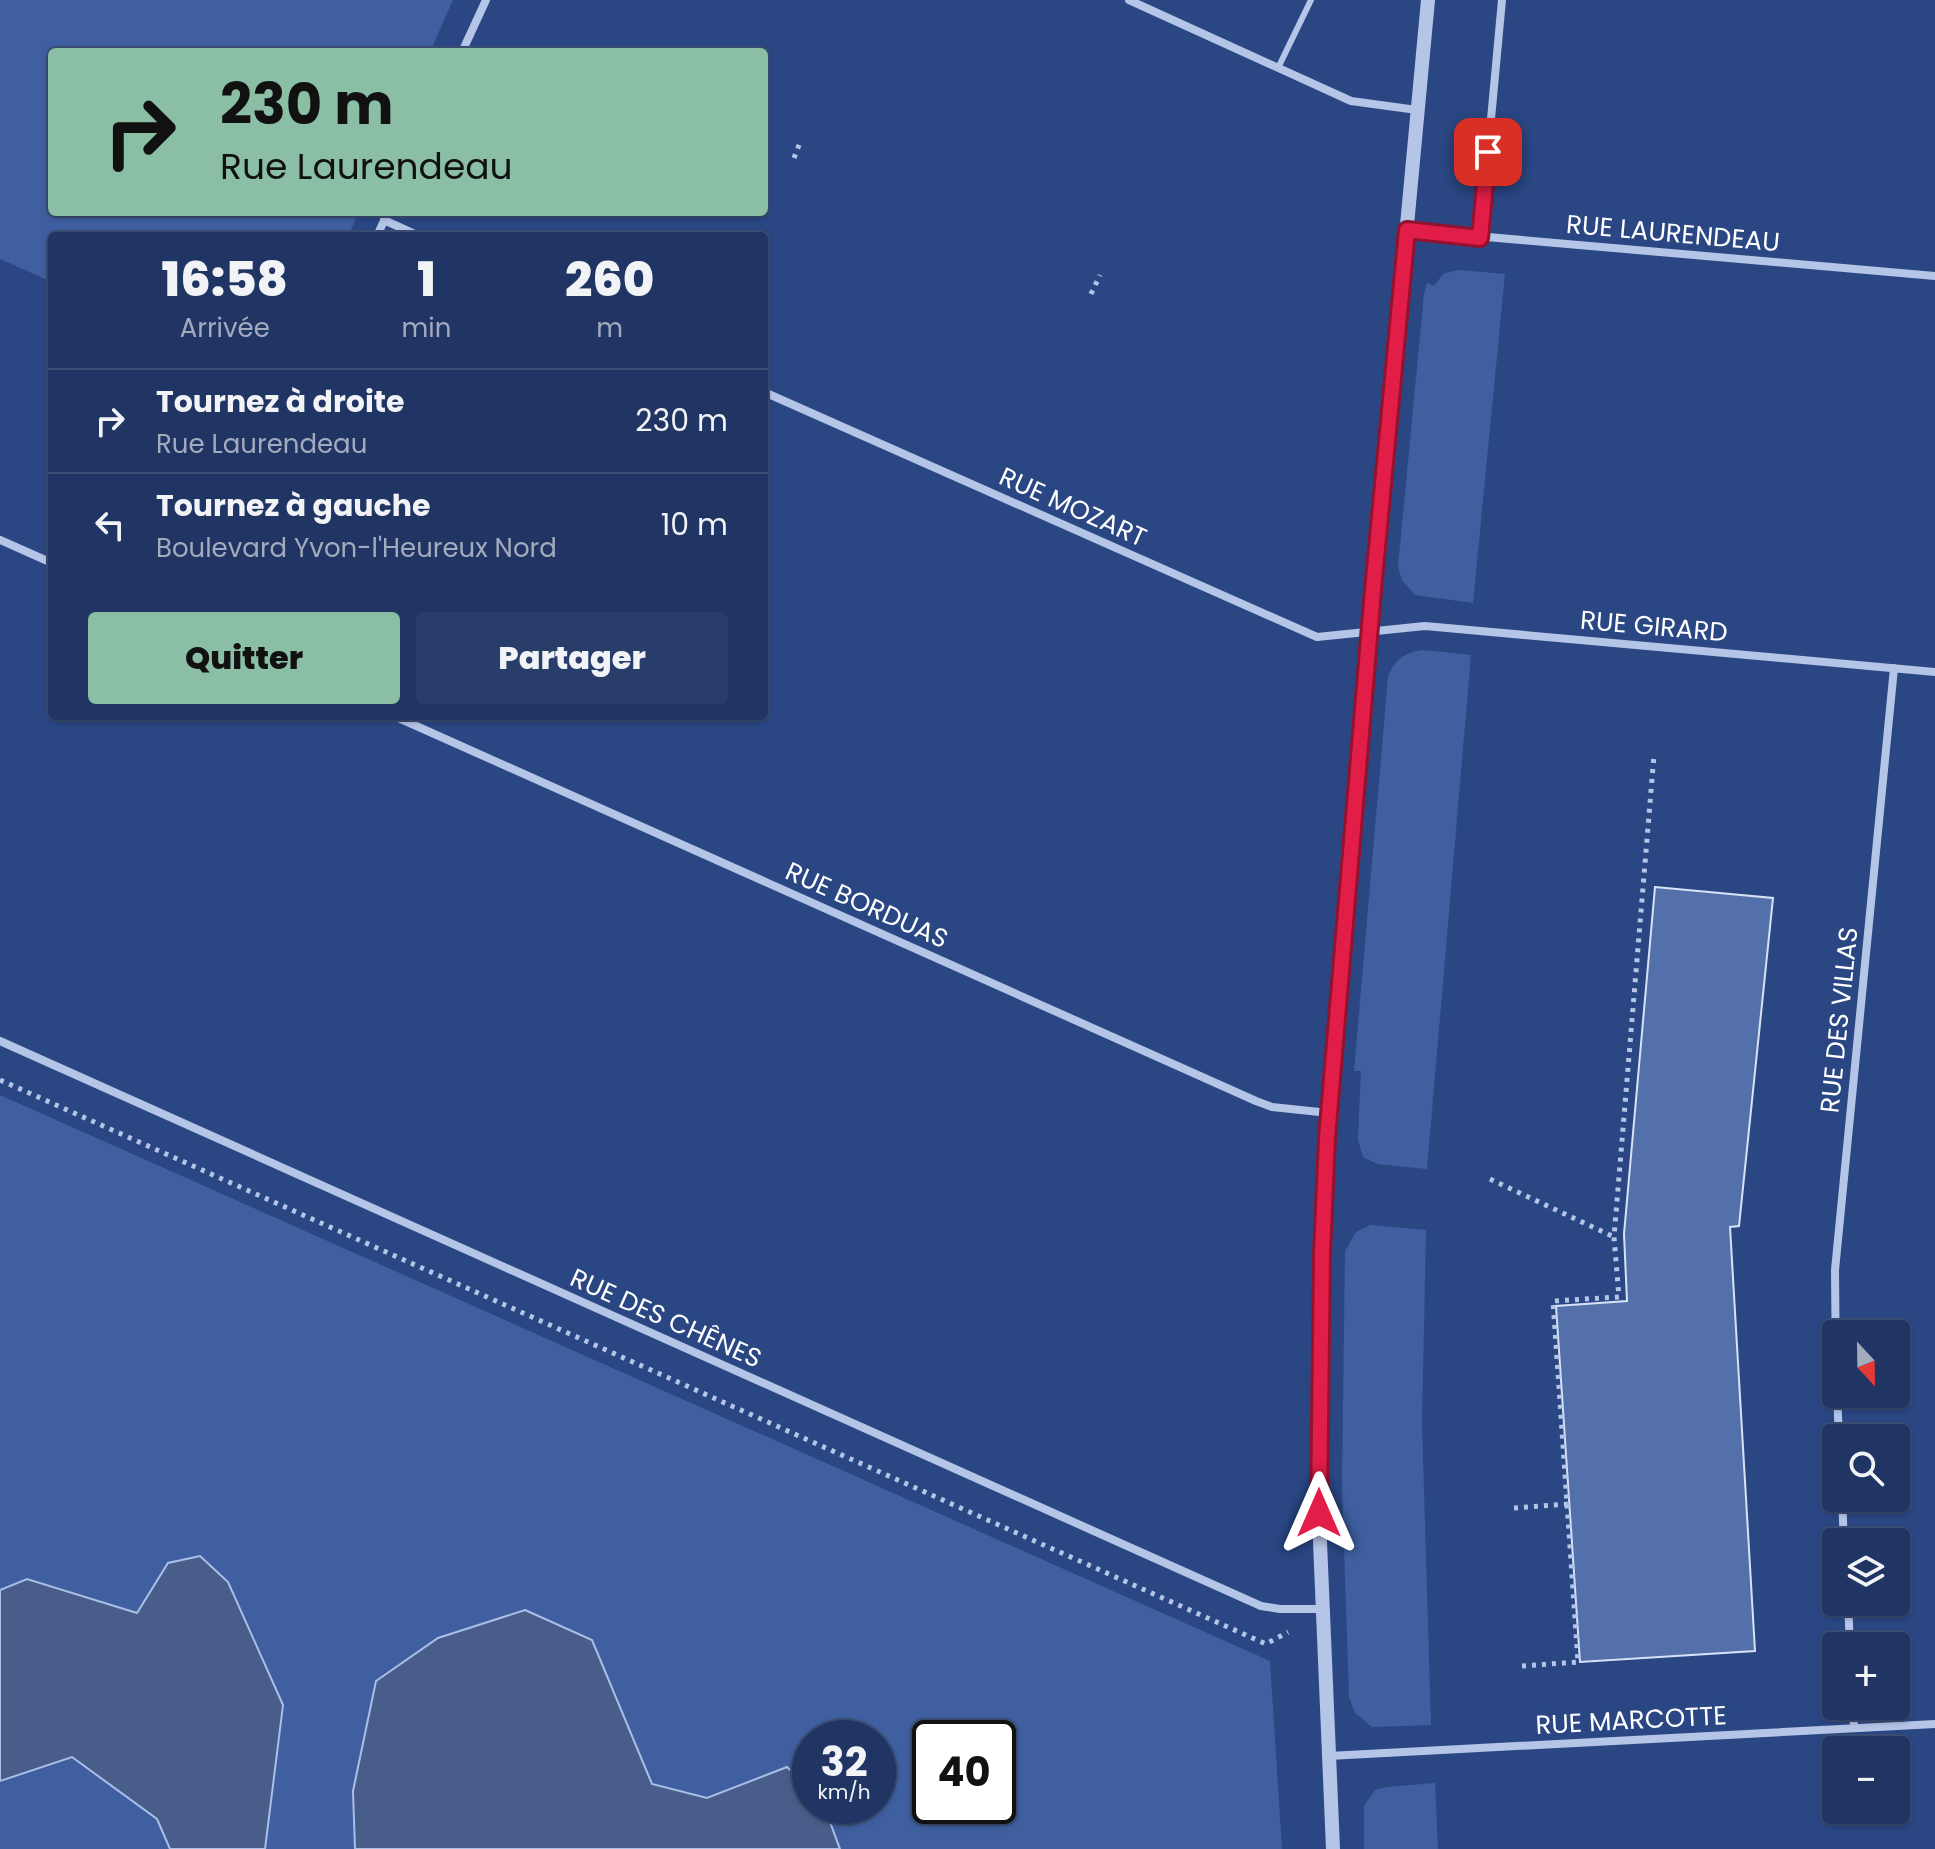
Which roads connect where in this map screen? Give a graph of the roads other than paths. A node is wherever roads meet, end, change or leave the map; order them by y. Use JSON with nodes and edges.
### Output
{"nodes":[{"id":1,"x":486,"y":0,"type":"edge"},
{"id":2,"x":1129,"y":0,"type":"edge"},
{"id":3,"x":1311,"y":0,"type":"edge"},
{"id":4,"x":1428,"y":0,"type":"edge"},
{"id":5,"x":1502,"y":0,"type":"edge"},
{"id":6,"x":464,"y":48,"type":"edge"},
{"id":7,"x":1278,"y":68,"type":"junction"},
{"id":8,"x":1417,"y":110,"type":"junction"},
{"id":9,"x":386,"y":216,"type":"edge"},
{"id":10,"x":1407,"y":230,"type":"junction"},
{"id":11,"x":412,"y":232,"type":"edge"},
{"id":12,"x":1480,"y":238,"type":"junction"},
{"id":13,"x":1935,"y":276,"type":"edge"},
{"id":14,"x":768,"y":394,"type":"edge"},
{"id":15,"x":0,"y":540,"type":"edge"},
{"id":16,"x":48,"y":561,"type":"edge"},
{"id":17,"x":1370,"y":633,"type":"junction"},
{"id":18,"x":1894,"y":668,"type":"junction"},
{"id":19,"x":1935,"y":672,"type":"edge"},
{"id":20,"x":403,"y":720,"type":"edge"},
{"id":21,"x":0,"y":1041,"type":"edge"},
{"id":22,"x":1329,"y":1113,"type":"junction"},
{"id":23,"x":1834,"y":1320,"type":"edge"},
{"id":24,"x":1321,"y":1609,"type":"junction"},
{"id":25,"x":1854,"y":1720,"type":"edge"},
{"id":26,"x":1935,"y":1724,"type":"edge"},
{"id":27,"x":1854,"y":1728,"type":"junction"},
{"id":28,"x":1328,"y":1756,"type":"junction"},
{"id":29,"x":1333,"y":1849,"type":"edge"}],
"edges":[{"from":1,"to":6,"type":"street"},
{"from":2,"to":7,"type":"street"},
{"from":3,"to":7,"type":"lane"},
{"from":4,"to":8,"type":"street"},
{"from":5,"to":12,"type":"street"},
{"from":7,"to":8,"type":"street"},
{"from":8,"to":10,"type":"street"},
{"from":9,"to":11,"type":"street"},
{"from":10,"to":12,"type":"street","name":"RUE LAURENDEAU"},
{"from":10,"to":17,"type":"street"},
{"from":12,"to":13,"type":"street","name":"RUE LAURENDEAU"},
{"from":14,"to":17,"type":"street","name":"RUE MOZART"},
{"from":15,"to":16,"type":"street"},
{"from":17,"to":18,"type":"street","name":"RUE GIRARD"},
{"from":17,"to":22,"type":"street"},
{"from":18,"to":19,"type":"street","name":"RUE GIRARD"},
{"from":18,"to":23,"type":"street","name":"RUE DES VILLAS"},
{"from":20,"to":22,"type":"street","name":"RUE BORDUAS"},
{"from":21,"to":24,"type":"street","name":"RUE DES CHÊNES"},
{"from":22,"to":24,"type":"street"},
{"from":24,"to":28,"type":"street"},
{"from":25,"to":27,"type":"street"},
{"from":26,"to":27,"type":"street","name":"RUE MARCOTTE"},
{"from":27,"to":28,"type":"street","name":"RUE MARCOTTE"},
{"from":28,"to":29,"type":"street"}]}
